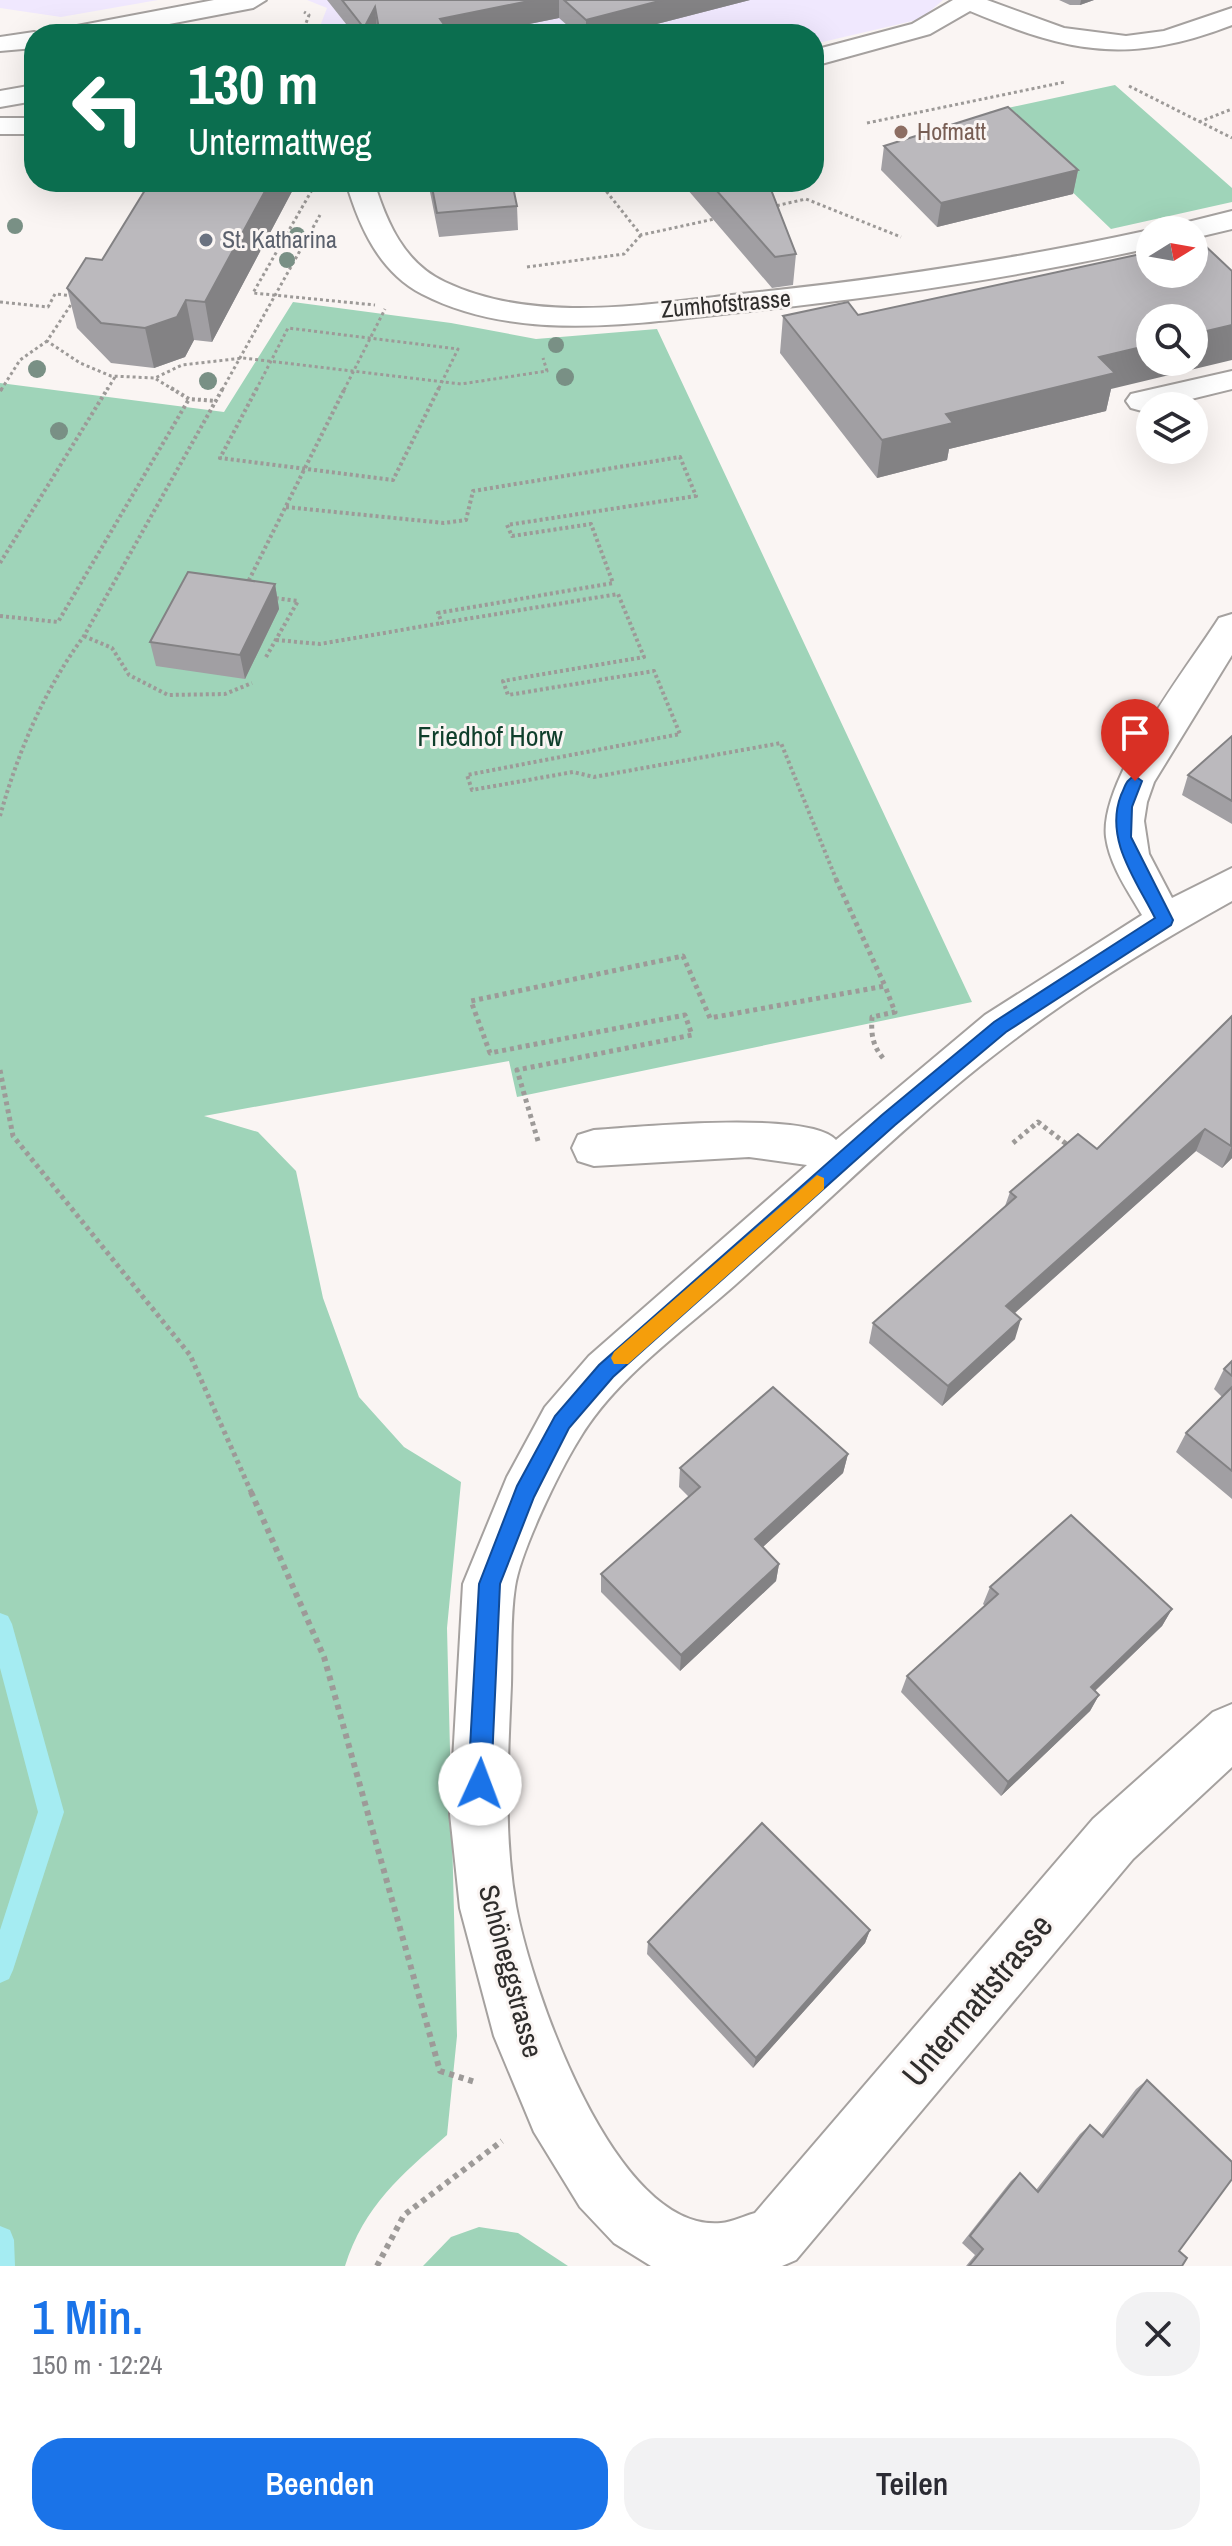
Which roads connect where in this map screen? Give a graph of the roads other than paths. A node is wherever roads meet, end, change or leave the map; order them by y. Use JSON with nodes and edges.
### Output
{"nodes":[{"id":1,"x":252,"y":0,"type":"edge"},
{"id":2,"x":970,"y":1,"type":"edge"},
{"id":3,"x":1232,"y":16,"type":"edge"},
{"id":4,"x":128,"y":24,"type":"edge"},
{"id":5,"x":24,"y":42,"type":"edge"},
{"id":6,"x":1,"y":46,"type":"edge"},
{"id":7,"x":824,"y":55,"type":"edge"},
{"id":8,"x":24,"y":95,"type":"edge"},
{"id":9,"x":0,"y":99,"type":"edge"},
{"id":10,"x":0,"y":126,"type":"edge"},
{"id":11,"x":24,"y":126,"type":"edge"},
{"id":12,"x":363,"y":192,"type":"edge"},
{"id":13,"x":1208,"y":230,"type":"edge"},
{"id":14,"x":1228,"y":234,"type":"edge"},
{"id":15,"x":1136,"y":242,"type":"edge"},
{"id":16,"x":1232,"y":380,"type":"edge"},
{"id":17,"x":1181,"y":392,"type":"edge"},
{"id":18,"x":1232,"y":626,"type":"edge"},
{"id":19,"x":1232,"y":883,"type":"edge"},
{"id":20,"x":1165,"y":920,"type":"junction"},
{"id":21,"x":594,"y":1148,"type":"road end"},
{"id":22,"x":819,"y":1149,"type":"dead end"},
{"id":23,"x":1232,"y":1731,"type":"edge"},
{"id":24,"x":724,"y":2260,"type":"edge"}],
"edges":[{"from":1,"to":4,"type":"street"},
{"from":2,"to":3,"type":"street"},
{"from":2,"to":7,"type":"street"},
{"from":5,"to":6,"type":"street"},
{"from":8,"to":9,"type":"street"},
{"from":10,"to":11,"type":"street"},
{"from":12,"to":15,"type":"street","name":"Zumhofstrasse"},
{"from":13,"to":14,"type":"street"},
{"from":16,"to":17,"type":"street"},
{"from":18,"to":20,"type":"street"},
{"from":19,"to":20,"type":"street","name":"Schöneggstrasse"},
{"from":20,"to":24,"type":"street","name":"Schöneggstrasse"},
{"from":21,"to":22,"type":"street"},
{"from":23,"to":24,"type":"street","name":"Untermattstrasse"}]}
